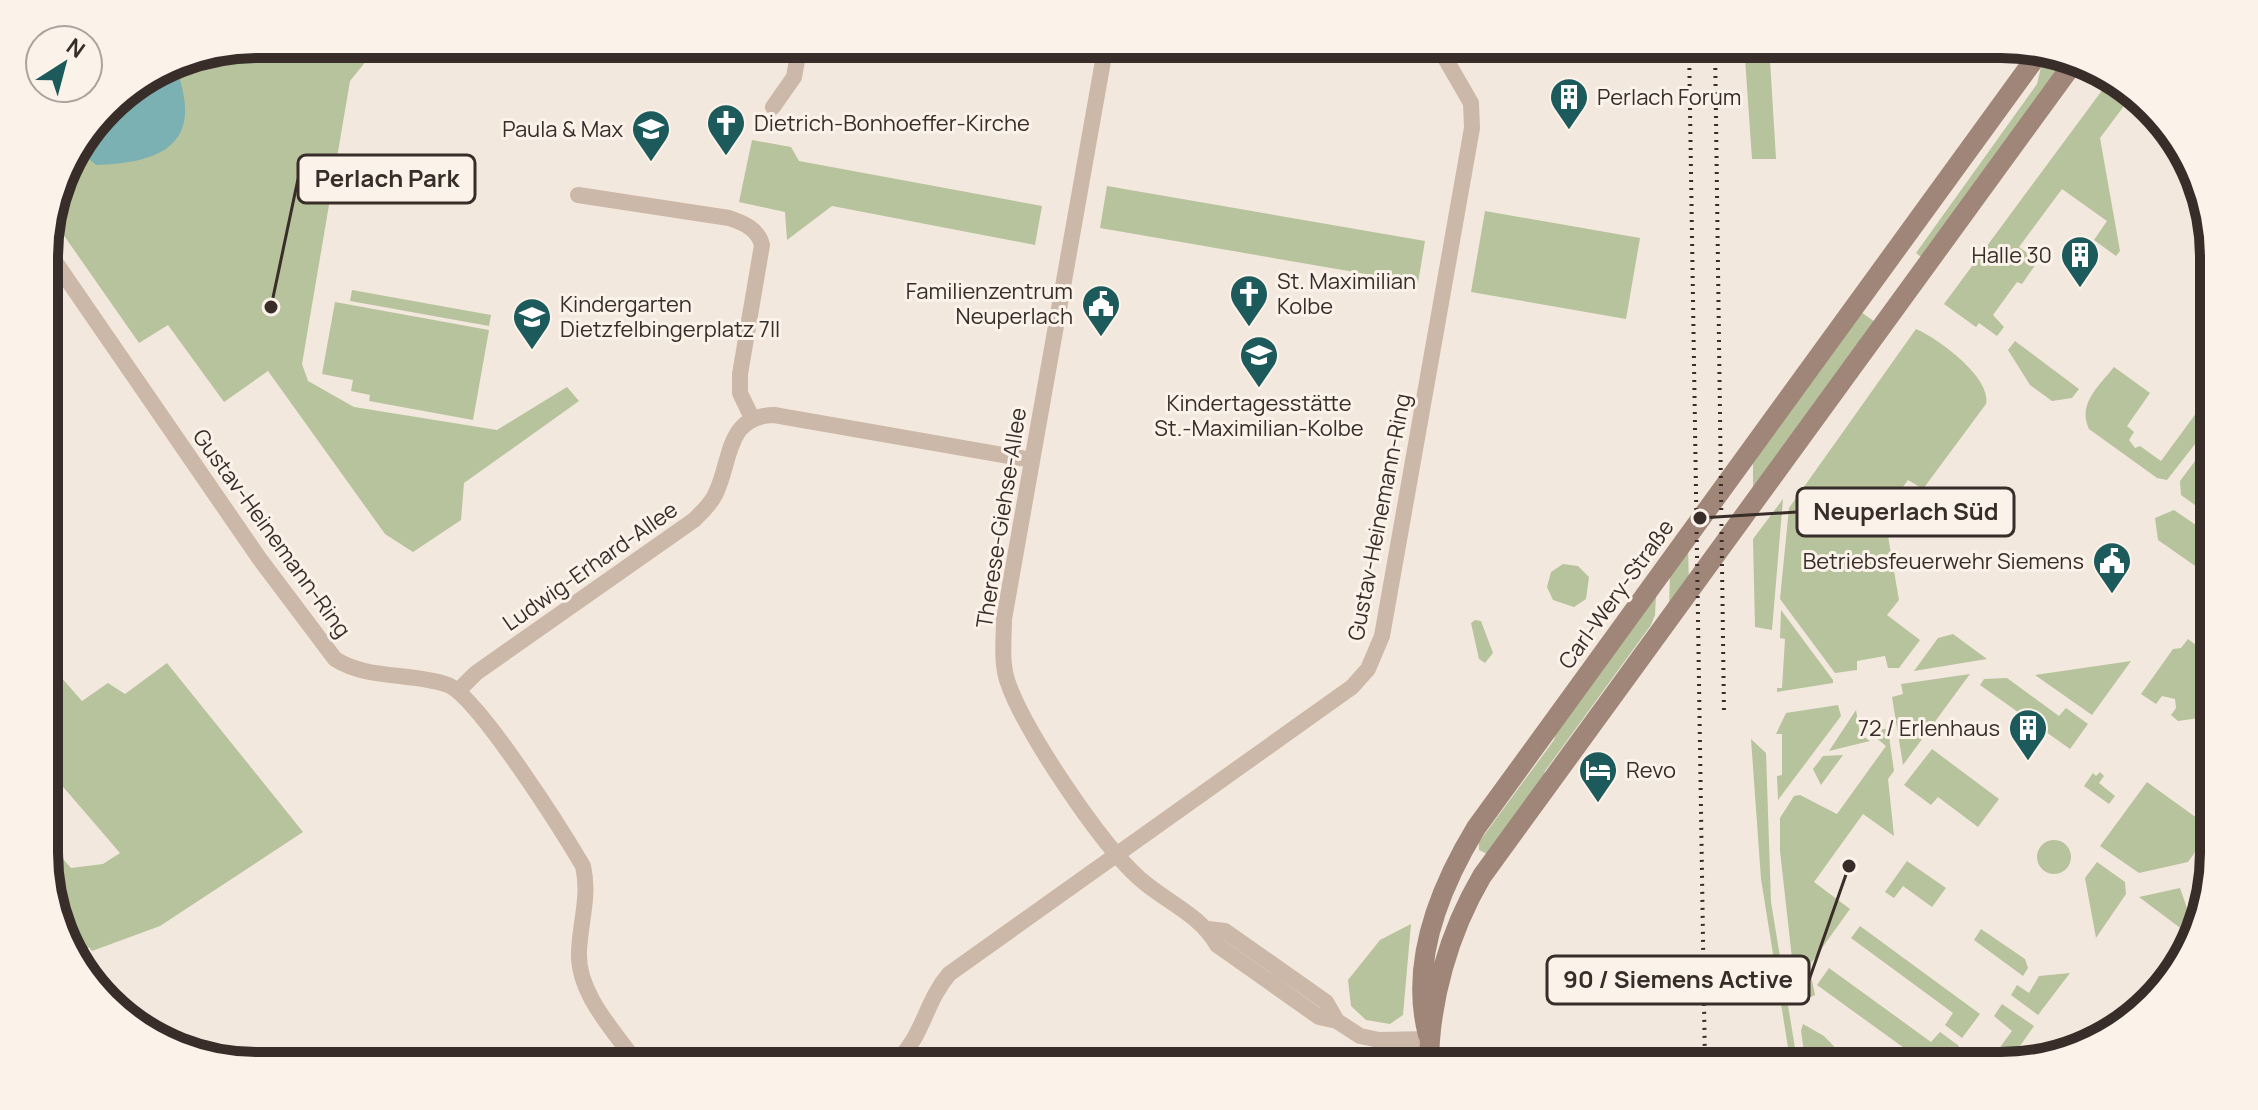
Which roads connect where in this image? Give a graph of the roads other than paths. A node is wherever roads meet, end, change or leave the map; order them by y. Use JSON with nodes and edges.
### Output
{"nodes":[{"id":1,"x":797,"y":58,"type":"edge"},
{"id":2,"x":1104,"y":58,"type":"edge"},
{"id":3,"x":1445,"y":58,"type":"edge"},
{"id":4,"x":2033,"y":61,"type":"edge"},
{"id":5,"x":2068,"y":70,"type":"edge"},
{"id":6,"x":773,"y":107,"type":"dead end"},
{"id":7,"x":578,"y":195,"type":"dead end"},
{"id":8,"x":58,"y":266,"type":"edge"},
{"id":9,"x":752,"y":418,"type":"junction"},
{"id":10,"x":1032,"y":460,"type":"junction"},
{"id":11,"x":458,"y":691,"type":"junction"},
{"id":12,"x":1118,"y":855,"type":"junction"},
{"id":13,"x":1457,"y":861,"type":"junction"},
{"id":14,"x":1482,"y":876,"type":"junction"},
{"id":15,"x":1429,"y":1039,"type":"junction"},
{"id":16,"x":630,"y":1052,"type":"edge"},
{"id":17,"x":908,"y":1052,"type":"edge"},
{"id":18,"x":1429,"y":1052,"type":"edge"}],
"edges":[{"from":1,"to":6,"type":"street"},
{"from":2,"to":10,"type":"street","name":"Therese-Giehse-Allee"},
{"from":3,"to":12,"type":"street","name":"Gustav-Heinemann-Ring"},
{"from":4,"to":13,"type":"main road","name":"Carl-Wery-Straße"},
{"from":5,"to":14,"type":"main road","name":"Carl-Wery-Straße"},
{"from":7,"to":9,"type":"street"},
{"from":8,"to":11,"type":"street","name":"Gustav-Heinemann-Ring"},
{"from":9,"to":10,"type":"street"},
{"from":9,"to":11,"type":"street","name":"Ludwig-Erhard-Allee"},
{"from":10,"to":12,"type":"street","name":"Therese-Giehse-Allee"},
{"from":11,"to":16,"type":"street"},
{"from":12,"to":15,"type":"street","name":"Therese-Giehse-Allee"},
{"from":12,"to":17,"type":"street","name":"Gustav-Heinemann-Ring"},
{"from":13,"to":14,"type":"street"},
{"from":13,"to":15,"type":"main road","name":"Carl-Wery-Straße"},
{"from":14,"to":15,"type":"main road","name":"Carl-Wery-Straße"},
{"from":15,"to":18,"type":"main road","name":"Carl-Wery-Straße"}]}
